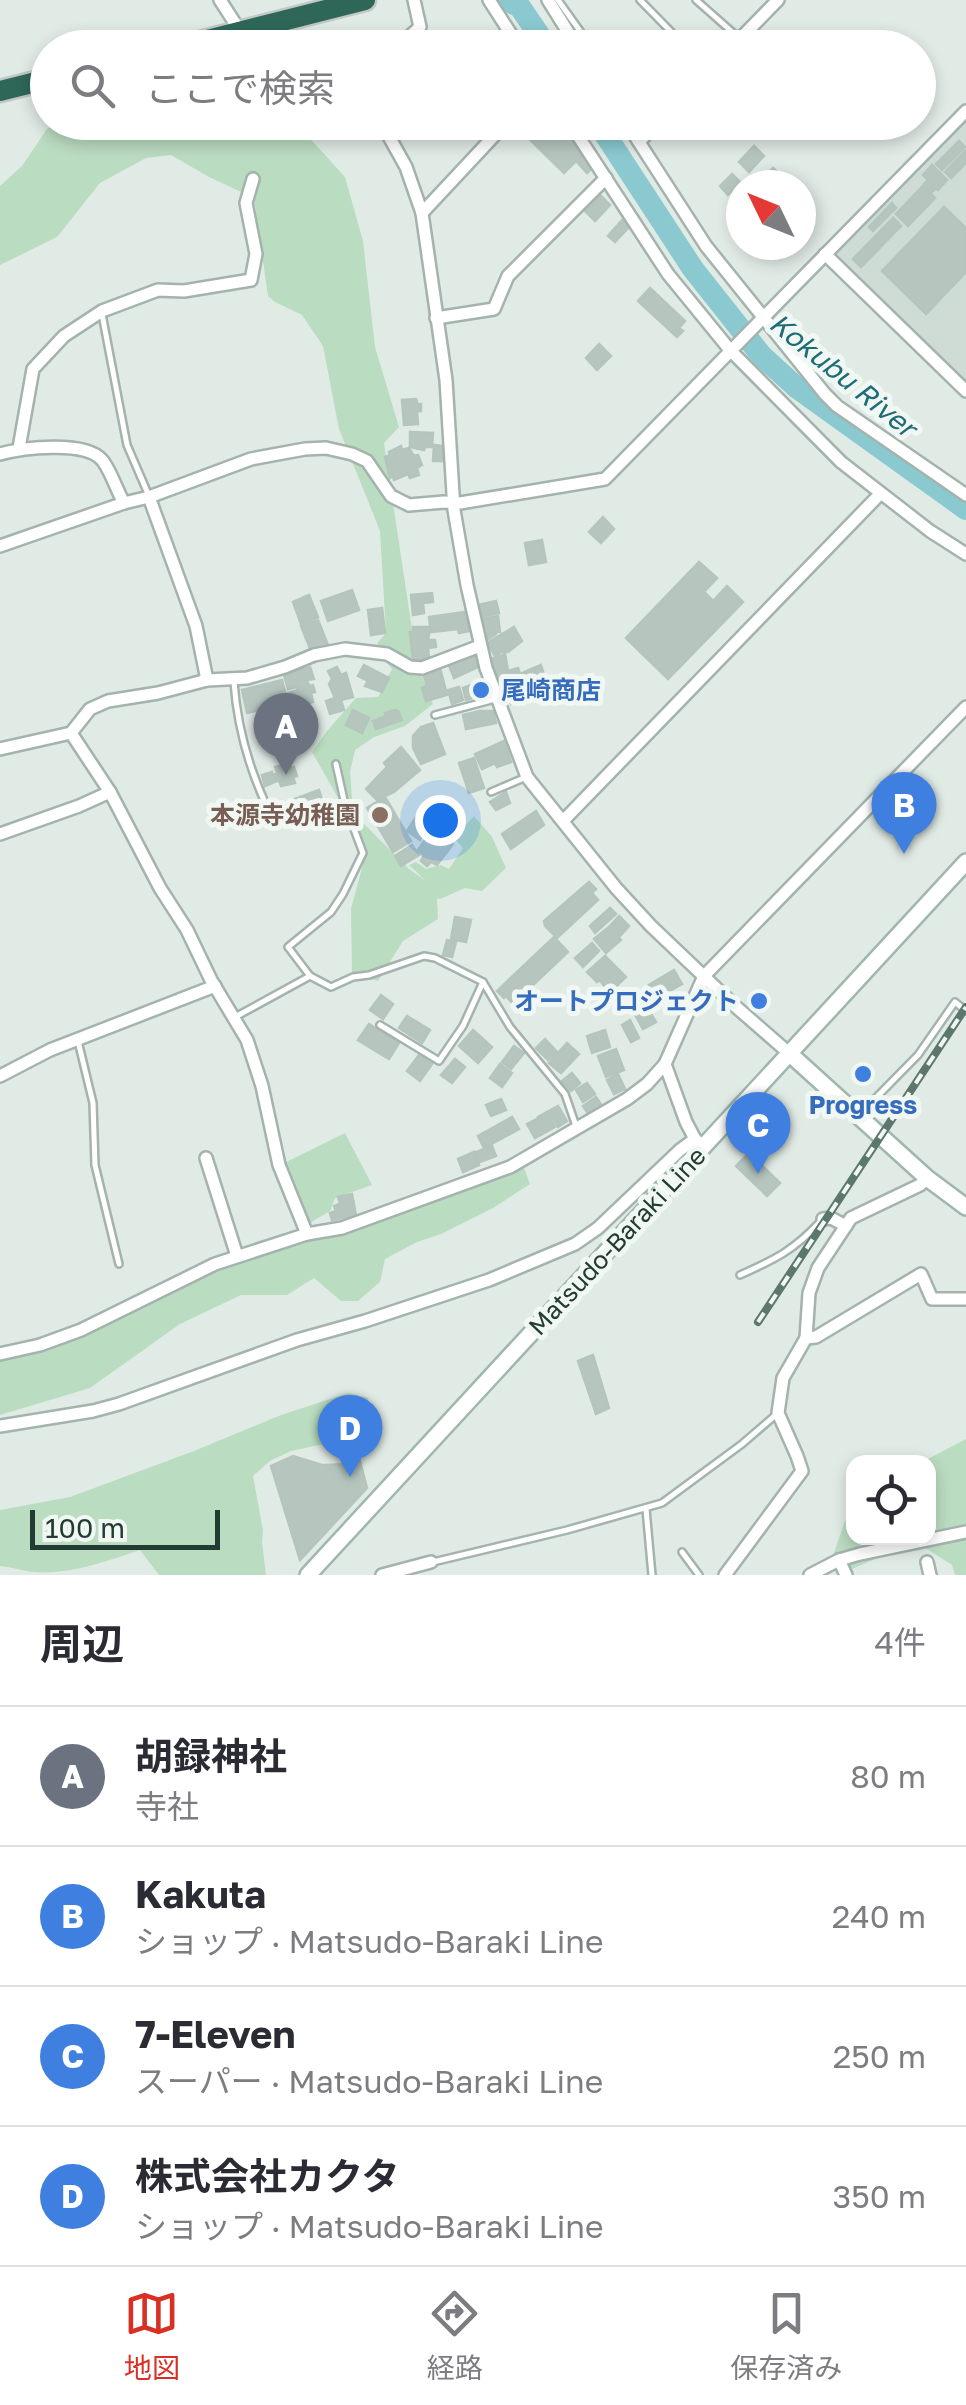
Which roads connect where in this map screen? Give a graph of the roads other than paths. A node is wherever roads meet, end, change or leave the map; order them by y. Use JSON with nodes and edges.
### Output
{"nodes":[{"id":1,"x":220,"y":0,"type":"edge"},
{"id":2,"x":365,"y":0,"type":"edge"},
{"id":3,"x":414,"y":0,"type":"edge"},
{"id":4,"x":489,"y":0,"type":"edge"},
{"id":5,"x":548,"y":0,"type":"edge"},
{"id":6,"x":558,"y":0,"type":"edge"},
{"id":7,"x":640,"y":0,"type":"edge"},
{"id":8,"x":696,"y":0,"type":"edge"},
{"id":9,"x":778,"y":0,"type":"edge"},
{"id":10,"x":239,"y":30,"type":"edge"},
{"id":11,"x":244,"y":30,"type":"edge"},
{"id":12,"x":418,"y":30,"type":"edge"},
{"id":13,"x":508,"y":30,"type":"edge"},
{"id":14,"x":567,"y":30,"type":"edge"},
{"id":15,"x":579,"y":30,"type":"edge"},
{"id":16,"x":669,"y":30,"type":"edge"},
{"id":17,"x":724,"y":30,"type":"edge"},
{"id":18,"x":750,"y":30,"type":"edge"},
{"id":19,"x":30,"y":84,"type":"edge"},
{"id":20,"x":0,"y":92,"type":"edge"},
{"id":21,"x":966,"y":110,"type":"edge"},
{"id":22,"x":391,"y":140,"type":"edge"},
{"id":23,"x":490,"y":140,"type":"edge"},
{"id":24,"x":581,"y":140,"type":"edge"},
{"id":25,"x":638,"y":142,"type":"edge"},
{"id":26,"x":253,"y":178,"type":"dead end"},
{"id":27,"x":606,"y":178,"type":"junction"},
{"id":28,"x":422,"y":213,"type":"junction"},
{"id":29,"x":825,"y":254,"type":"junction"},
{"id":30,"x":102,"y":311,"type":"junction"},
{"id":31,"x":436,"y":318,"type":"junction"},
{"id":32,"x":758,"y":321,"type":"junction"},
{"id":33,"x":733,"y":348,"type":"junction"},
{"id":34,"x":966,"y":391,"type":"edge"},
{"id":35,"x":19,"y":448,"type":"junction"},
{"id":36,"x":0,"y":454,"type":"edge"},
{"id":37,"x":880,"y":494,"type":"junction"},
{"id":38,"x":149,"y":496,"type":"junction"},
{"id":39,"x":966,"y":496,"type":"edge"},
{"id":40,"x":124,"y":503,"type":"junction"},
{"id":41,"x":454,"y":504,"type":"junction"},
{"id":42,"x":0,"y":546,"type":"edge"},
{"id":43,"x":966,"y":554,"type":"edge"},
{"id":44,"x":480,"y":646,"type":"junction"},
{"id":45,"x":234,"y":679,"type":"junction"},
{"id":46,"x":207,"y":680,"type":"junction"},
{"id":47,"x":498,"y":698,"type":"junction"},
{"id":48,"x":966,"y":707,"type":"edge"},
{"id":49,"x":435,"y":715,"type":"dead end"},
{"id":50,"x":71,"y":732,"type":"junction"},
{"id":51,"x":0,"y":749,"type":"edge"},
{"id":52,"x":336,"y":764,"type":"dead end"},
{"id":53,"x":526,"y":777,"type":"junction"},
{"id":54,"x":110,"y":792,"type":"junction"},
{"id":55,"x":491,"y":792,"type":"dead end"},
{"id":56,"x":267,"y":807,"type":"dead end"},
{"id":57,"x":563,"y":821,"type":"junction"},
{"id":58,"x":0,"y":834,"type":"edge"},
{"id":59,"x":966,"y":862,"type":"edge"},
{"id":60,"x":310,"y":976,"type":"junction"},
{"id":61,"x":704,"y":976,"type":"junction"},
{"id":62,"x":483,"y":982,"type":"junction"},
{"id":63,"x":215,"y":986,"type":"junction"},
{"id":64,"x":966,"y":1010,"type":"edge"},
{"id":65,"x":234,"y":1018,"type":"junction"},
{"id":66,"x":380,"y":1025,"type":"dead end"},
{"id":67,"x":78,"y":1041,"type":"junction"},
{"id":68,"x":790,"y":1054,"type":"junction"},
{"id":69,"x":665,"y":1064,"type":"junction"},
{"id":70,"x":0,"y":1076,"type":"edge"},
{"id":71,"x":859,"y":1115,"type":"junction"},
{"id":72,"x":577,"y":1128,"type":"junction"},
{"id":73,"x":700,"y":1143,"type":"junction"},
{"id":74,"x":206,"y":1158,"type":"dead end"},
{"id":75,"x":927,"y":1178,"type":"junction"},
{"id":76,"x":966,"y":1207,"type":"edge"},
{"id":77,"x":823,"y":1218,"type":"joint"},
{"id":78,"x":846,"y":1226,"type":"junction"},
{"id":79,"x":307,"y":1234,"type":"junction"},
{"id":80,"x":237,"y":1256,"type":"junction"},
{"id":81,"x":120,"y":1264,"type":"dead end"},
{"id":82,"x":740,"y":1275,"type":"dead end"},
{"id":83,"x":966,"y":1299,"type":"edge"},
{"id":84,"x":806,"y":1338,"type":"junction"},
{"id":85,"x":0,"y":1354,"type":"edge"},
{"id":86,"x":778,"y":1413,"type":"junction"},
{"id":87,"x":0,"y":1426,"type":"edge"},
{"id":88,"x":646,"y":1508,"type":"junction"},
{"id":89,"x":966,"y":1532,"type":"edge"},
{"id":90,"x":682,"y":1552,"type":"dead end"},
{"id":91,"x":839,"y":1560,"type":"junction"},
{"id":92,"x":430,"y":1562,"type":"joint"},
{"id":93,"x":308,"y":1575,"type":"edge"},
{"id":94,"x":382,"y":1575,"type":"edge"},
{"id":95,"x":652,"y":1575,"type":"edge"},
{"id":96,"x":699,"y":1575,"type":"edge"},
{"id":97,"x":725,"y":1575,"type":"edge"},
{"id":98,"x":810,"y":1575,"type":"edge"},
{"id":99,"x":846,"y":1575,"type":"edge"}],
"edges":[{"from":1,"to":10,"type":"street"},
{"from":2,"to":11,"type":"highway"},
{"from":3,"to":12,"type":"street"},
{"from":4,"to":13,"type":"street"},
{"from":5,"to":14,"type":"street"},
{"from":6,"to":15,"type":"lane"},
{"from":7,"to":16,"type":"lane"},
{"from":8,"to":17,"type":"lane"},
{"from":9,"to":18,"type":"street"},
{"from":19,"to":20,"type":"highway"},
{"from":21,"to":29,"type":"street"},
{"from":22,"to":28,"type":"street"},
{"from":23,"to":28,"type":"street"},
{"from":24,"to":27,"type":"street"},
{"from":25,"to":32,"type":"street"},
{"from":26,"to":30,"type":"street"},
{"from":27,"to":31,"type":"street"},
{"from":27,"to":33,"type":"street"},
{"from":28,"to":31,"type":"street"},
{"from":29,"to":32,"type":"street"},
{"from":29,"to":34,"type":"street"},
{"from":30,"to":35,"type":"street"},
{"from":30,"to":38,"type":"lane"},
{"from":31,"to":41,"type":"street"},
{"from":32,"to":33,"type":"street"},
{"from":32,"to":39,"type":"street"},
{"from":33,"to":37,"type":"street"},
{"from":33,"to":41,"type":"street"},
{"from":35,"to":36,"type":"street"},
{"from":35,"to":40,"type":"street"},
{"from":37,"to":43,"type":"street"},
{"from":37,"to":57,"type":"street"},
{"from":38,"to":40,"type":"street"},
{"from":38,"to":41,"type":"street"},
{"from":38,"to":46,"type":"street"},
{"from":40,"to":42,"type":"street"},
{"from":41,"to":44,"type":"street"},
{"from":44,"to":45,"type":"street"},
{"from":44,"to":47,"type":"street"},
{"from":45,"to":46,"type":"street"},
{"from":45,"to":56,"type":"lane"},
{"from":46,"to":50,"type":"street"},
{"from":47,"to":49,"type":"lane"},
{"from":47,"to":53,"type":"street"},
{"from":48,"to":61,"type":"street"},
{"from":50,"to":51,"type":"street"},
{"from":50,"to":54,"type":"street"},
{"from":52,"to":60,"type":"lane"},
{"from":53,"to":55,"type":"lane"},
{"from":53,"to":57,"type":"street"},
{"from":54,"to":58,"type":"street"},
{"from":54,"to":63,"type":"street"},
{"from":57,"to":61,"type":"street"},
{"from":59,"to":68,"type":"main road","name":"Matsudo-Baraki Line"},
{"from":60,"to":62,"type":"lane"},
{"from":60,"to":65,"type":"lane"},
{"from":61,"to":68,"type":"street"},
{"from":61,"to":69,"type":"street"},
{"from":62,"to":66,"type":"lane"},
{"from":62,"to":72,"type":"lane"},
{"from":63,"to":65,"type":"street"},
{"from":63,"to":67,"type":"street"},
{"from":64,"to":71,"type":"lane"},
{"from":65,"to":79,"type":"street"},
{"from":67,"to":70,"type":"street"},
{"from":67,"to":81,"type":"lane"},
{"from":68,"to":71,"type":"main road"},
{"from":68,"to":73,"type":"main road","name":"Matsudo-Baraki Line"},
{"from":69,"to":72,"type":"street"},
{"from":69,"to":73,"type":"street"},
{"from":71,"to":75,"type":"main road"},
{"from":72,"to":79,"type":"street"},
{"from":73,"to":87,"type":"street"},
{"from":73,"to":93,"type":"main road","name":"Matsudo-Baraki Line"},
{"from":74,"to":80,"type":"street"},
{"from":75,"to":76,"type":"main road"},
{"from":75,"to":78,"type":"street"},
{"from":77,"to":78,"type":"street"},
{"from":77,"to":82,"type":"lane"},
{"from":78,"to":84,"type":"street"},
{"from":79,"to":80,"type":"street"},
{"from":80,"to":85,"type":"street"},
{"from":83,"to":84,"type":"street"},
{"from":84,"to":86,"type":"street"},
{"from":86,"to":88,"type":"lane"},
{"from":86,"to":97,"type":"street"},
{"from":88,"to":92,"type":"lane"},
{"from":88,"to":95,"type":"lane"},
{"from":89,"to":91,"type":"street"},
{"from":90,"to":96,"type":"lane"},
{"from":91,"to":98,"type":"street"},
{"from":91,"to":99,"type":"street"},
{"from":92,"to":94,"type":"street"}]}
